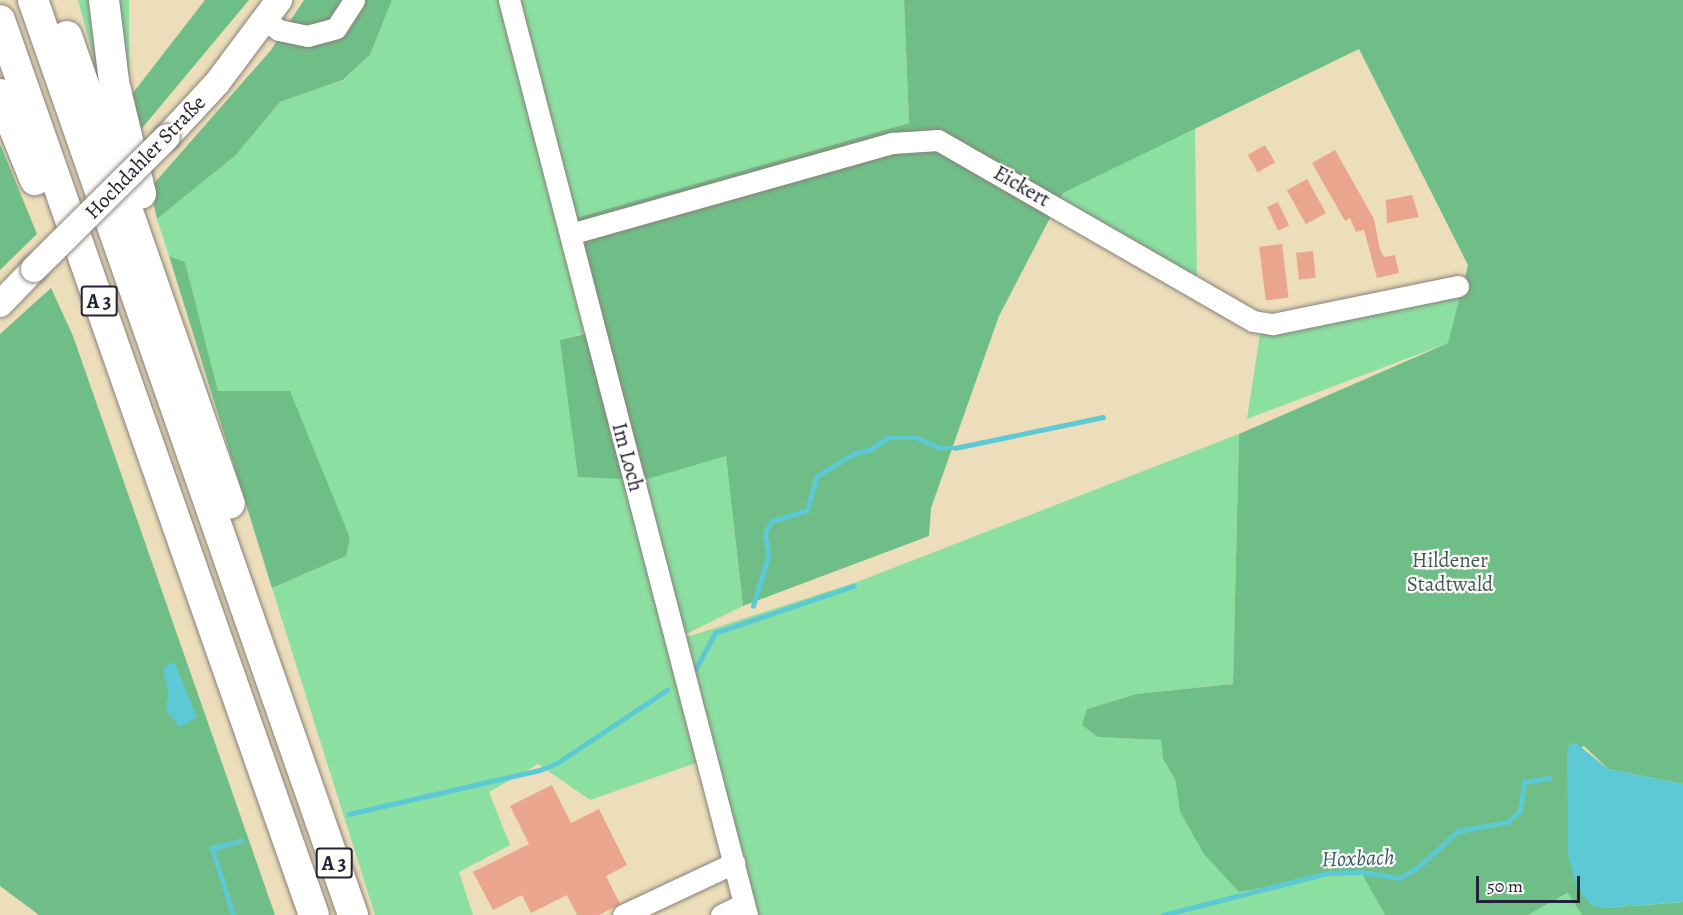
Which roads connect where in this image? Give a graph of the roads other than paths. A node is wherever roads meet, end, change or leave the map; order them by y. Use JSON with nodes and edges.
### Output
{"nodes":[{"id":1,"x":33,"y":0,"type":"edge"},
{"id":2,"x":55,"y":0,"type":"edge"},
{"id":3,"x":104,"y":0,"type":"edge"},
{"id":4,"x":354,"y":0,"type":"edge"},
{"id":5,"x":508,"y":0,"type":"edge"},
{"id":6,"x":272,"y":10,"type":"edge"},
{"id":7,"x":0,"y":20,"type":"edge"},
{"id":8,"x":0,"y":94,"type":"edge"},
{"id":9,"x":570,"y":234,"type":"junction"},
{"id":10,"x":1458,"y":286,"type":"dead end"},
{"id":11,"x":0,"y":304,"type":"edge"},
{"id":12,"x":199,"y":411,"type":"junction"},
{"id":13,"x":197,"y":584,"type":"junction"},
{"id":14,"x":316,"y":811,"type":"junction"},
{"id":15,"x":734,"y":863,"type":"junction"},
{"id":16,"x":746,"y":909,"type":"edge"},
{"id":17,"x":315,"y":915,"type":"edge"},
{"id":18,"x":353,"y":915,"type":"edge"},
{"id":19,"x":623,"y":915,"type":"edge"},
{"id":20,"x":721,"y":915,"type":"edge"}],
"edges":[{"from":1,"to":14,"type":"highway","number":"A 3"},
{"from":2,"to":12,"type":"highway"},
{"from":3,"to":12,"type":"highway"},
{"from":4,"to":6,"type":"street"},
{"from":5,"to":9,"type":"street","name":"Im Loch"},
{"from":6,"to":11,"type":"main road","name":"Hochdahler Straße","bridge":true},
{"from":7,"to":13,"type":"highway","number":"A 3"},
{"from":8,"to":13,"type":"highway"},
{"from":9,"to":10,"type":"street","name":"Eickert"},
{"from":9,"to":15,"type":"street","name":"Im Loch"},
{"from":12,"to":14,"type":"highway"},
{"from":13,"to":17,"type":"highway","number":"A 3"},
{"from":14,"to":18,"type":"highway","number":"A 3"},
{"from":15,"to":16,"type":"street","name":"Im Loch"},
{"from":15,"to":19,"type":"street"},
{"from":16,"to":20,"type":"street"}]}
